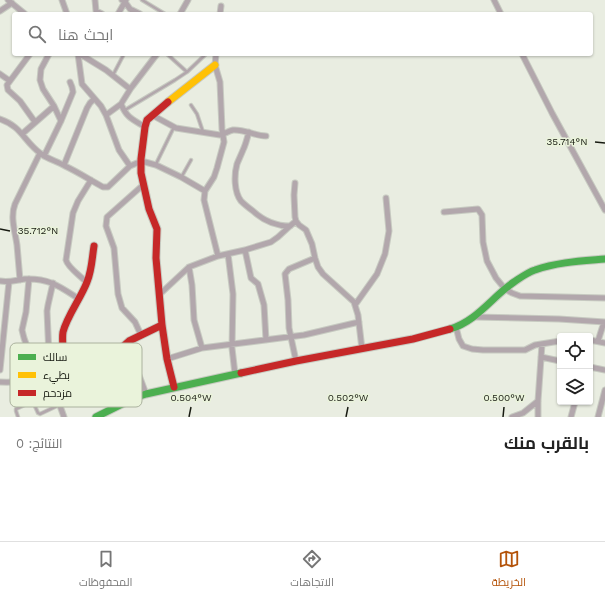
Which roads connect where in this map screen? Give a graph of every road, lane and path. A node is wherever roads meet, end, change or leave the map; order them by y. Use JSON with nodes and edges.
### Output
{"nodes":[{"id":1,"x":62,"y":0,"type":"edge"},
{"id":2,"x":95,"y":0,"type":"edge"},
{"id":3,"x":142,"y":0,"type":"edge"},
{"id":4,"x":188,"y":0,"type":"edge"},
{"id":5,"x":494,"y":0,"type":"edge"},
{"id":6,"x":124,"y":1,"type":"edge"},
{"id":7,"x":10,"y":2,"type":"edge"},
{"id":8,"x":220,"y":6,"type":"dead end"},
{"id":9,"x":64,"y":7,"type":"junction"},
{"id":10,"x":0,"y":11,"type":"edge"},
{"id":11,"x":23,"y":12,"type":"edge"},
{"id":12,"x":61,"y":12,"type":"edge"},
{"id":13,"x":66,"y":12,"type":"edge"},
{"id":14,"x":98,"y":12,"type":"edge"},
{"id":15,"x":119,"y":12,"type":"edge"},
{"id":16,"x":136,"y":12,"type":"edge"},
{"id":17,"x":162,"y":12,"type":"edge"},
{"id":18,"x":181,"y":12,"type":"edge"},
{"id":19,"x":220,"y":12,"type":"edge"},
{"id":20,"x":501,"y":12,"type":"edge"},
{"id":21,"x":29,"y":56,"type":"edge"},
{"id":22,"x":48,"y":56,"type":"edge"},
{"id":23,"x":79,"y":56,"type":"edge"},
{"id":24,"x":82,"y":56,"type":"edge"},
{"id":25,"x":123,"y":56,"type":"edge"},
{"id":26,"x":155,"y":56,"type":"edge"},
{"id":27,"x":169,"y":56,"type":"edge"},
{"id":28,"x":204,"y":56,"type":"edge"},
{"id":29,"x":523,"y":56,"type":"edge"},
{"id":30,"x":216,"y":59,"type":"edge"},
{"id":31,"x":187,"y":72,"type":"junction"},
{"id":32,"x":0,"y":74,"type":"edge"},
{"id":33,"x":112,"y":76,"type":"junction"},
{"id":34,"x":10,"y":81,"type":"junction"},
{"id":35,"x":70,"y":82,"type":"dead end"},
{"id":36,"x":130,"y":89,"type":"junction"},
{"id":37,"x":94,"y":99,"type":"junction"},
{"id":38,"x":121,"y":104,"type":"junction"},
{"id":39,"x":191,"y":105,"type":"dead end"},
{"id":40,"x":54,"y":106,"type":"junction"},
{"id":41,"x":124,"y":111,"type":"junction"},
{"id":42,"x":152,"y":115,"type":"junction"},
{"id":43,"x":106,"y":116,"type":"junction"},
{"id":44,"x":0,"y":119,"type":"edge"},
{"id":45,"x":62,"y":120,"type":"junction"},
{"id":46,"x":35,"y":122,"type":"junction"},
{"id":47,"x":145,"y":127,"type":"junction"},
{"id":48,"x":174,"y":128,"type":"junction"},
{"id":49,"x":203,"y":132,"type":"junction"},
{"id":50,"x":249,"y":132,"type":"junction"},
{"id":51,"x":22,"y":134,"type":"junction"},
{"id":52,"x":223,"y":134,"type":"junction"},
{"id":53,"x":266,"y":136,"type":"dead end"},
{"id":54,"x":42,"y":155,"type":"junction"},
{"id":55,"x":191,"y":160,"type":"dead end"},
{"id":56,"x":141,"y":162,"type":"junction"},
{"id":57,"x":64,"y":165,"type":"junction"},
{"id":58,"x":156,"y":165,"type":"junction"},
{"id":59,"x":130,"y":166,"type":"junction"},
{"id":60,"x":181,"y":177,"type":"junction"},
{"id":61,"x":91,"y":180,"type":"junction"},
{"id":62,"x":295,"y":183,"type":"dead end"},
{"id":63,"x":143,"y":185,"type":"junction"},
{"id":64,"x":205,"y":191,"type":"junction"},
{"id":65,"x":386,"y":198,"type":"dead end"},
{"id":66,"x":605,"y":210,"type":"edge"},
{"id":67,"x":444,"y":212,"type":"dead end"},
{"id":68,"x":296,"y":221,"type":"junction"},
{"id":69,"x":290,"y":226,"type":"junction"},
{"id":70,"x":94,"y":246,"type":"dead end"},
{"id":71,"x":244,"y":250,"type":"junction"},
{"id":72,"x":228,"y":254,"type":"junction"},
{"id":73,"x":218,"y":256,"type":"junction"},
{"id":74,"x":315,"y":258,"type":"junction"},
{"id":75,"x":605,"y":259,"type":"edge"},
{"id":76,"x":189,"y":268,"type":"junction"},
{"id":77,"x":29,"y":279,"type":"junction"},
{"id":78,"x":20,"y":280,"type":"junction"},
{"id":79,"x":0,"y":281,"type":"edge"},
{"id":80,"x":9,"y":282,"type":"junction"},
{"id":81,"x":53,"y":283,"type":"junction"},
{"id":82,"x":87,"y":283,"type":"junction"},
{"id":83,"x":506,"y":289,"type":"junction"},
{"id":84,"x":160,"y":294,"type":"junction"},
{"id":85,"x":605,"y":298,"type":"edge"},
{"id":86,"x":79,"y":299,"type":"junction"},
{"id":87,"x":355,"y":305,"type":"junction"},
{"id":88,"x":473,"y":317,"type":"junction"},
{"id":89,"x":359,"y":322,"type":"junction"},
{"id":90,"x":605,"y":322,"type":"edge"},
{"id":91,"x":162,"y":325,"type":"junction"},
{"id":92,"x":456,"y":327,"type":"junction"},
{"id":93,"x":141,"y":335,"type":"junction"},
{"id":94,"x":291,"y":337,"type":"junction"},
{"id":95,"x":266,"y":340,"type":"junction"},
{"id":96,"x":593,"y":340,"type":"edge"},
{"id":97,"x":129,"y":341,"type":"joint"},
{"id":98,"x":598,"y":341,"type":"junction"},
{"id":99,"x":557,"y":342,"type":"edge"},
{"id":100,"x":26,"y":343,"type":"edge"},
{"id":101,"x":48,"y":343,"type":"edge"},
{"id":102,"x":63,"y":343,"type":"edge"},
{"id":103,"x":127,"y":343,"type":"edge"},
{"id":104,"x":605,"y":343,"type":"edge"},
{"id":105,"x":232,"y":344,"type":"junction"},
{"id":106,"x":542,"y":344,"type":"junction"},
{"id":107,"x":202,"y":348,"type":"junction"},
{"id":108,"x":362,"y":349,"type":"junction"},
{"id":109,"x":542,"y":357,"type":"junction"},
{"id":110,"x":167,"y":358,"type":"junction"},
{"id":111,"x":557,"y":360,"type":"edge"},
{"id":112,"x":296,"y":361,"type":"junction"},
{"id":113,"x":593,"y":368,"type":"edge"},
{"id":114,"x":0,"y":370,"type":"edge"},
{"id":115,"x":605,"y":370,"type":"edge"},
{"id":116,"x":235,"y":374,"type":"junction"},
{"id":117,"x":0,"y":382,"type":"edge"},
{"id":118,"x":10,"y":383,"type":"edge"},
{"id":119,"x":142,"y":383,"type":"edge"},
{"id":120,"x":174,"y":387,"type":"junction"},
{"id":121,"x":605,"y":390,"type":"edge"},
{"id":122,"x":146,"y":394,"type":"junction"},
{"id":123,"x":142,"y":395,"type":"edge"},
{"id":124,"x":538,"y":401,"type":"junction"},
{"id":125,"x":575,"y":405,"type":"edge"},
{"id":126,"x":20,"y":407,"type":"edge"},
{"id":127,"x":35,"y":407,"type":"edge"},
{"id":128,"x":55,"y":407,"type":"edge"},
{"id":129,"x":60,"y":407,"type":"edge"},
{"id":130,"x":116,"y":407,"type":"edge"},
{"id":131,"x":18,"y":417,"type":"edge"},
{"id":132,"x":64,"y":417,"type":"edge"},
{"id":133,"x":96,"y":417,"type":"edge"},
{"id":134,"x":512,"y":417,"type":"edge"},
{"id":135,"x":538,"y":417,"type":"edge"},
{"id":136,"x":571,"y":417,"type":"edge"},
{"id":137,"x":598,"y":417,"type":"edge"}],
"edges":[{"from":1,"to":9,"type":"street"},
{"from":2,"to":14,"type":"street"},
{"from":3,"to":17,"type":"lane"},
{"from":4,"to":18,"type":"street"},
{"from":5,"to":20,"type":"street"},
{"from":6,"to":15,"type":"street"},
{"from":6,"to":16,"type":"street"},
{"from":7,"to":10,"type":"street"},
{"from":7,"to":11,"type":"street"},
{"from":8,"to":19,"type":"street"},
{"from":9,"to":12,"type":"street"},
{"from":9,"to":13,"type":"street"},
{"from":21,"to":34,"type":"street"},
{"from":22,"to":40,"type":"street"},
{"from":23,"to":37,"type":"street"},
{"from":24,"to":33,"type":"street"},
{"from":25,"to":33,"type":"lane"},
{"from":26,"to":36,"type":"street"},
{"from":27,"to":31,"type":"lane"},
{"from":28,"to":31,"type":"lane"},
{"from":29,"to":66,"type":"street"},
{"from":30,"to":42,"type":"street"},
{"from":30,"to":52,"type":"street"},
{"from":31,"to":41,"type":"lane"},
{"from":32,"to":34,"type":"street"},
{"from":33,"to":36,"type":"street"},
{"from":34,"to":46,"type":"street"},
{"from":35,"to":45,"type":"street"},
{"from":36,"to":38,"type":"street"},
{"from":37,"to":43,"type":"street"},
{"from":37,"to":57,"type":"street"},
{"from":38,"to":41,"type":"street"},
{"from":38,"to":43,"type":"street"},
{"from":39,"to":49,"type":"lane"},
{"from":40,"to":45,"type":"street"},
{"from":40,"to":46,"type":"street"},
{"from":41,"to":47,"type":"street"},
{"from":42,"to":47,"type":"street"},
{"from":42,"to":48,"type":"street"},
{"from":43,"to":59,"type":"street"},
{"from":44,"to":51,"type":"street"},
{"from":45,"to":54,"type":"street"},
{"from":46,"to":51,"type":"street"},
{"from":47,"to":56,"type":"street"},
{"from":48,"to":49,"type":"street"},
{"from":48,"to":58,"type":"lane"},
{"from":49,"to":52,"type":"street"},
{"from":50,"to":52,"type":"street"},
{"from":50,"to":53,"type":"street"},
{"from":50,"to":69,"type":"street"},
{"from":51,"to":54,"type":"street"},
{"from":52,"to":64,"type":"street"},
{"from":54,"to":57,"type":"street"},
{"from":54,"to":78,"type":"street"},
{"from":55,"to":60,"type":"lane"},
{"from":56,"to":58,"type":"street"},
{"from":56,"to":59,"type":"street"},
{"from":56,"to":63,"type":"street"},
{"from":57,"to":61,"type":"street"},
{"from":58,"to":60,"type":"street"},
{"from":59,"to":61,"type":"street"},
{"from":60,"to":64,"type":"street"},
{"from":61,"to":82,"type":"street"},
{"from":62,"to":68,"type":"street"},
{"from":63,"to":84,"type":"street"},
{"from":63,"to":93,"type":"street"},
{"from":64,"to":73,"type":"street"},
{"from":65,"to":87,"type":"street"},
{"from":67,"to":83,"type":"street"},
{"from":68,"to":69,"type":"street"},
{"from":68,"to":74,"type":"street"},
{"from":69,"to":71,"type":"street"},
{"from":70,"to":82,"type":"street"},
{"from":71,"to":72,"type":"street"},
{"from":71,"to":95,"type":"street"},
{"from":72,"to":73,"type":"street"},
{"from":72,"to":105,"type":"street"},
{"from":73,"to":76,"type":"street"},
{"from":74,"to":87,"type":"street"},
{"from":74,"to":94,"type":"street"},
{"from":75,"to":83,"type":"street"},
{"from":76,"to":84,"type":"street"},
{"from":76,"to":107,"type":"street"},
{"from":77,"to":78,"type":"street"},
{"from":77,"to":81,"type":"street"},
{"from":77,"to":100,"type":"street"},
{"from":78,"to":80,"type":"street"},
{"from":79,"to":80,"type":"street"},
{"from":80,"to":114,"type":"street"},
{"from":81,"to":86,"type":"street"},
{"from":81,"to":101,"type":"street"},
{"from":82,"to":86,"type":"street"},
{"from":83,"to":85,"type":"street"},
{"from":83,"to":88,"type":"street"},
{"from":84,"to":91,"type":"street"},
{"from":86,"to":102,"type":"street"},
{"from":87,"to":89,"type":"street"},
{"from":88,"to":90,"type":"street"},
{"from":88,"to":92,"type":"street"},
{"from":89,"to":94,"type":"street"},
{"from":89,"to":108,"type":"street"},
{"from":90,"to":98,"type":"street"},
{"from":91,"to":93,"type":"street"},
{"from":91,"to":110,"type":"street"},
{"from":92,"to":106,"type":"street"},
{"from":92,"to":108,"type":"street"},
{"from":93,"to":97,"type":"street"},
{"from":94,"to":95,"type":"street"},
{"from":94,"to":112,"type":"street"},
{"from":95,"to":105,"type":"street"},
{"from":96,"to":98,"type":"street"},
{"from":97,"to":103,"type":"street"},
{"from":98,"to":104,"type":"street"},
{"from":99,"to":106,"type":"street"},
{"from":105,"to":107,"type":"street"},
{"from":105,"to":116,"type":"street"},
{"from":106,"to":109,"type":"street"},
{"from":107,"to":110,"type":"street"},
{"from":108,"to":112,"type":"street"},
{"from":109,"to":111,"type":"street"},
{"from":109,"to":124,"type":"street"},
{"from":110,"to":120,"type":"street"},
{"from":112,"to":116,"type":"street"},
{"from":113,"to":115,"type":"street"},
{"from":116,"to":120,"type":"street"},
{"from":117,"to":118,"type":"street"},
{"from":119,"to":122,"type":"street"},
{"from":120,"to":122,"type":"street"},
{"from":121,"to":137,"type":"street"},
{"from":122,"to":123,"type":"street"},
{"from":124,"to":134,"type":"street"},
{"from":124,"to":135,"type":"street"},
{"from":125,"to":136,"type":"street"},
{"from":126,"to":131,"type":"lane"},
{"from":127,"to":128,"type":"lane"},
{"from":129,"to":132,"type":"street"},
{"from":130,"to":133,"type":"street"}]}
